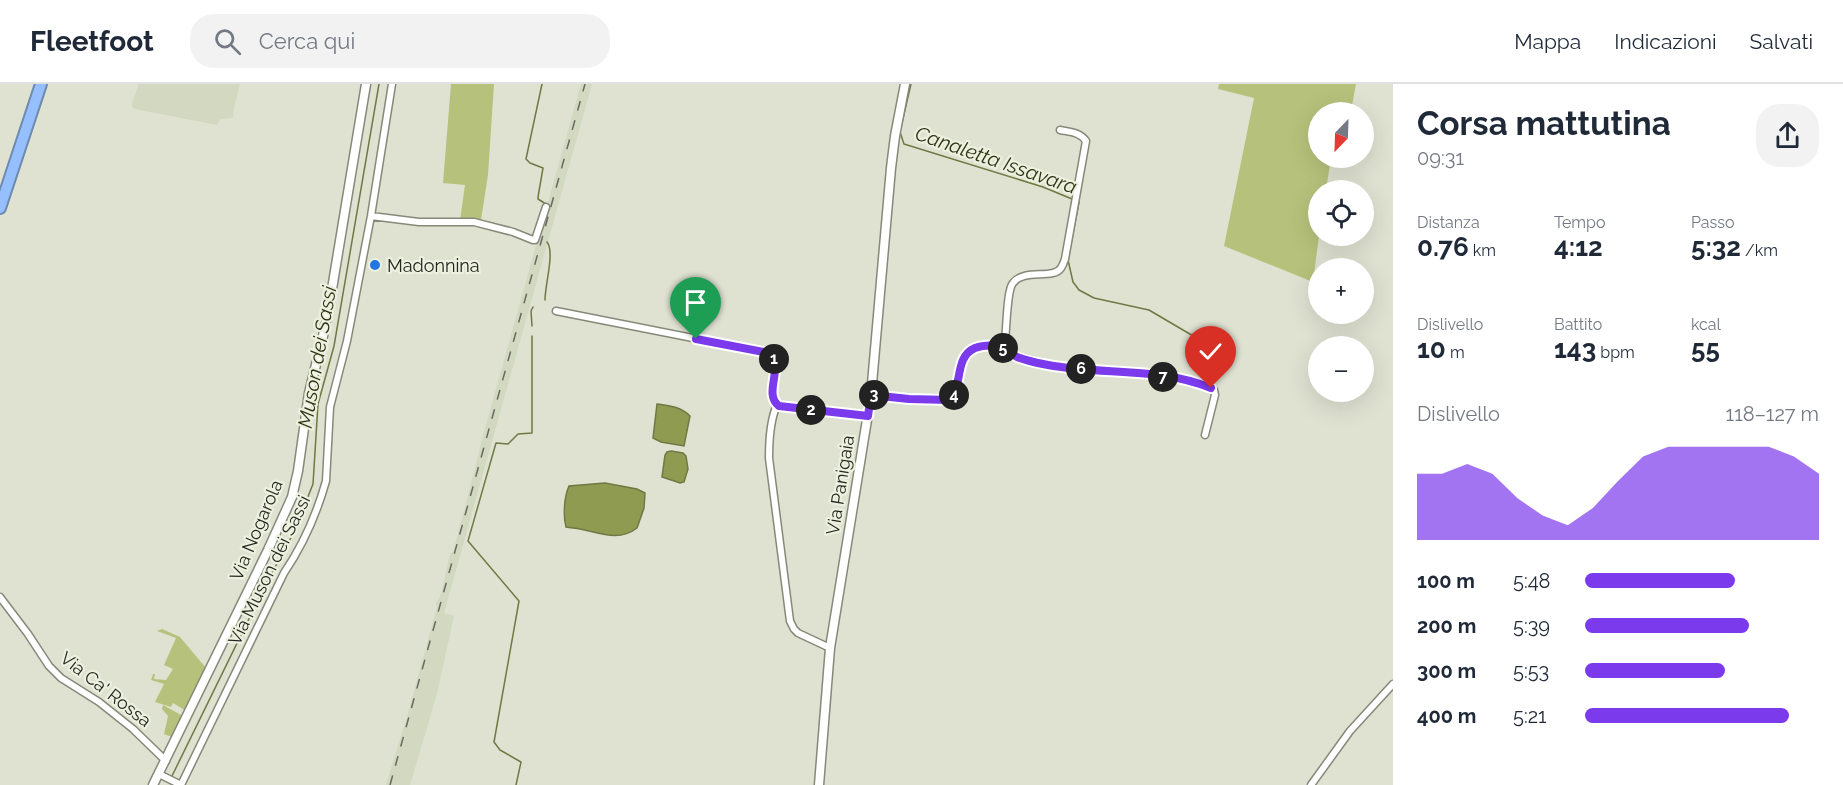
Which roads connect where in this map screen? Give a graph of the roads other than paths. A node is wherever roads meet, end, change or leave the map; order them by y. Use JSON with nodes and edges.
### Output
{"nodes":[{"id":1,"x":41,"y":84,"type":"edge"},
{"id":2,"x":366,"y":84,"type":"edge"},
{"id":3,"x":392,"y":84,"type":"edge"},
{"id":4,"x":906,"y":84,"type":"edge"},
{"id":5,"x":1060,"y":130,"type":"dead end"},
{"id":6,"x":546,"y":207,"type":"dead end"},
{"id":7,"x":0,"y":208,"type":"edge"},
{"id":8,"x":371,"y":216,"type":"junction"},
{"id":9,"x":556,"y":311,"type":"dead end"},
{"id":10,"x":1004,"y":348,"type":"junction"},
{"id":11,"x":871,"y":395,"type":"junction"},
{"id":12,"x":777,"y":405,"type":"junction"},
{"id":13,"x":868,"y":416,"type":"junction"},
{"id":14,"x":1205,"y":435,"type":"dead end"},
{"id":15,"x":0,"y":597,"type":"edge"},
{"id":16,"x":830,"y":648,"type":"junction"},
{"id":17,"x":1393,"y":684,"type":"edge"},
{"id":18,"x":166,"y":761,"type":"junction"},
{"id":19,"x":160,"y":775,"type":"junction"},
{"id":20,"x":180,"y":784,"type":"edge"},
{"id":21,"x":153,"y":785,"type":"edge"},
{"id":22,"x":819,"y":785,"type":"edge"},
{"id":23,"x":1311,"y":785,"type":"edge"}],
"edges":[{"from":1,"to":7,"type":"highway"},
{"from":2,"to":18,"type":"street","name":"Via Nogarola"},
{"from":3,"to":8,"type":"street","name":"Via Muson dei Sassi"},
{"from":4,"to":11,"type":"street","name":"Via Panigaia"},
{"from":5,"to":10,"type":"street"},
{"from":6,"to":8,"type":"street"},
{"from":8,"to":20,"type":"street","name":"Via Muson dei Sassi"},
{"from":9,"to":12,"type":"street"},
{"from":10,"to":11,"type":"street"},
{"from":10,"to":14,"type":"street"},
{"from":11,"to":13,"type":"street","name":"Via Panigaia"},
{"from":12,"to":13,"type":"street"},
{"from":12,"to":16,"type":"street"},
{"from":13,"to":16,"type":"street","name":"Via Panigaia"},
{"from":15,"to":18,"type":"street","name":"Via Ca' Rossa"},
{"from":16,"to":22,"type":"street","name":"Via Panigaia"},
{"from":17,"to":23,"type":"street"},
{"from":18,"to":19,"type":"street"},
{"from":19,"to":20,"type":"street"},
{"from":19,"to":21,"type":"street"}]}
